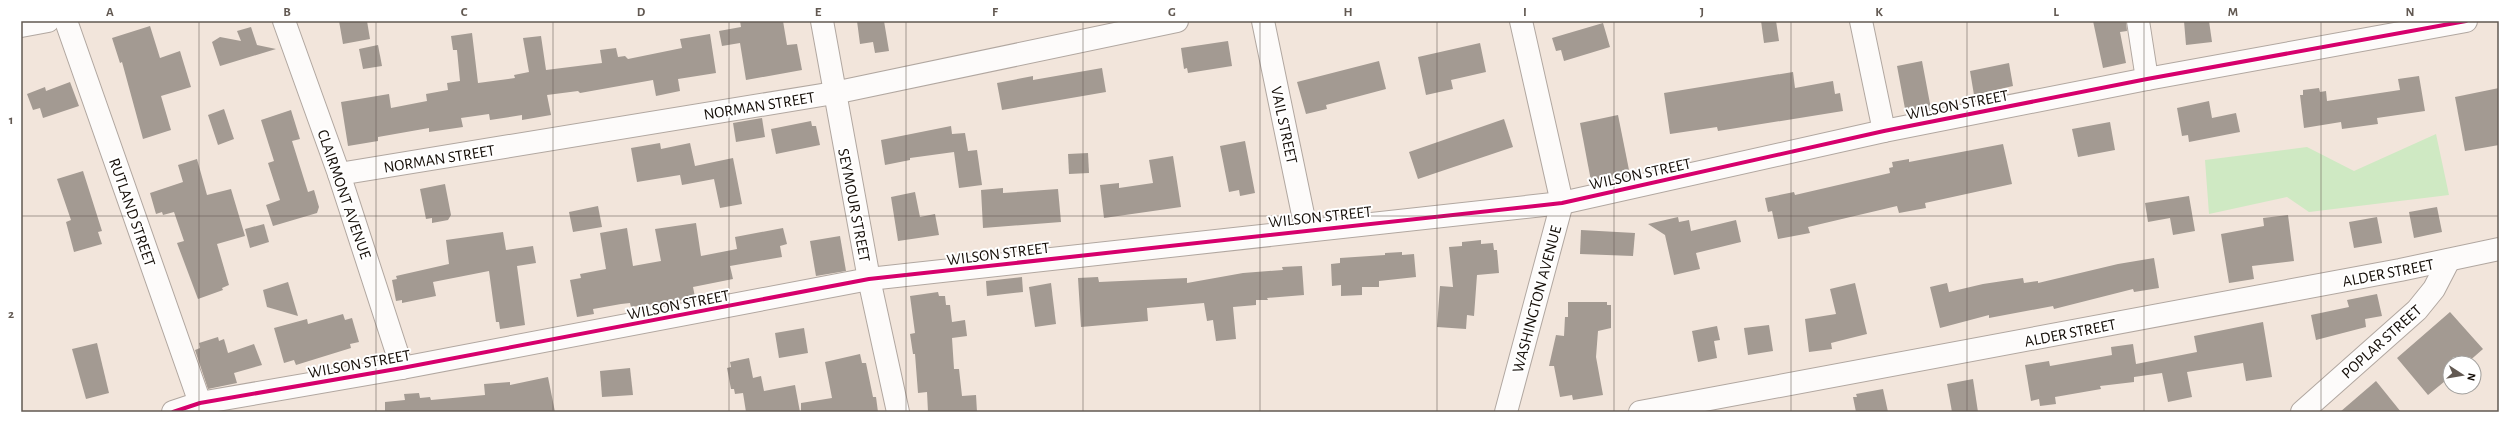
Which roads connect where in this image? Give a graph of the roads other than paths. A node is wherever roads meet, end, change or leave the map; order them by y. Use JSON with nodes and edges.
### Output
{"nodes":[{"id":1,"x":48,"y":21,"type":"edge"},
{"id":2,"x":66,"y":21,"type":"edge"},
{"id":3,"x":284,"y":21,"type":"edge"},
{"id":4,"x":822,"y":21,"type":"edge"},
{"id":5,"x":1177,"y":21,"type":"edge"},
{"id":6,"x":1263,"y":21,"type":"edge"},
{"id":7,"x":1521,"y":21,"type":"edge"},
{"id":8,"x":1861,"y":21,"type":"edge"},
{"id":9,"x":2138,"y":21,"type":"edge"},
{"id":10,"x":2457,"y":22,"type":"edge"},
{"id":11,"x":21,"y":26,"type":"edge"},
{"id":12,"x":2147,"y":79,"type":"junction"},
{"id":13,"x":834,"y":93,"type":"junction"},
{"id":14,"x":1884,"y":131,"type":"junction"},
{"id":15,"x":339,"y":174,"type":"junction"},
{"id":16,"x":1562,"y":203,"type":"junction"},
{"id":17,"x":1306,"y":229,"type":"junction"},
{"id":18,"x":2499,"y":249,"type":"edge"},
{"id":19,"x":2450,"y":260,"type":"junction"},
{"id":20,"x":869,"y":280,"type":"junction"},
{"id":21,"x":402,"y":368,"type":"junction"},
{"id":22,"x":200,"y":403,"type":"junction"},
{"id":23,"x":173,"y":412,"type":"edge"},
{"id":24,"x":898,"y":412,"type":"edge"},
{"id":25,"x":1506,"y":412,"type":"edge"},
{"id":26,"x":1640,"y":412,"type":"edge"},
{"id":27,"x":2302,"y":412,"type":"edge"}],
"edges":[{"from":1,"to":11,"type":"street"},
{"from":2,"to":22,"type":"street","name":"RUTLAND STREET"},
{"from":3,"to":15,"type":"street","name":"CLAIRMONT AVENUE"},
{"from":4,"to":13,"type":"street","name":"SEYMOUR STREET"},
{"from":5,"to":13,"type":"street","name":"NORMAN STREET"},
{"from":6,"to":17,"type":"street","name":"VAIL STREET"},
{"from":7,"to":16,"type":"street","name":"WASHINGTON AVENUE"},
{"from":8,"to":14,"type":"street"},
{"from":9,"to":12,"type":"street"},
{"from":10,"to":12,"type":"street","name":"WILSON STREET"},
{"from":12,"to":14,"type":"street","name":"WILSON STREET"},
{"from":13,"to":15,"type":"street","name":"NORMAN STREET"},
{"from":13,"to":20,"type":"street","name":"SEYMOUR STREET"},
{"from":14,"to":16,"type":"street","name":"WILSON STREET"},
{"from":15,"to":21,"type":"street","name":"CLAIRMONT AVENUE"},
{"from":16,"to":17,"type":"street","name":"WILSON STREET"},
{"from":16,"to":25,"type":"street","name":"WASHINGTON AVENUE"},
{"from":17,"to":20,"type":"street","name":"WILSON STREET"},
{"from":18,"to":19,"type":"street","name":"ALDER STREET"},
{"from":19,"to":26,"type":"street","name":"ALDER STREET"},
{"from":19,"to":27,"type":"street","name":"POPLAR STREET"},
{"from":20,"to":21,"type":"street","name":"WILSON STREET"},
{"from":20,"to":24,"type":"street","name":"SEYMOUR STREET"},
{"from":21,"to":22,"type":"street","name":"WILSON STREET"},
{"from":22,"to":23,"type":"street","name":"WILSON STREET"}]}
